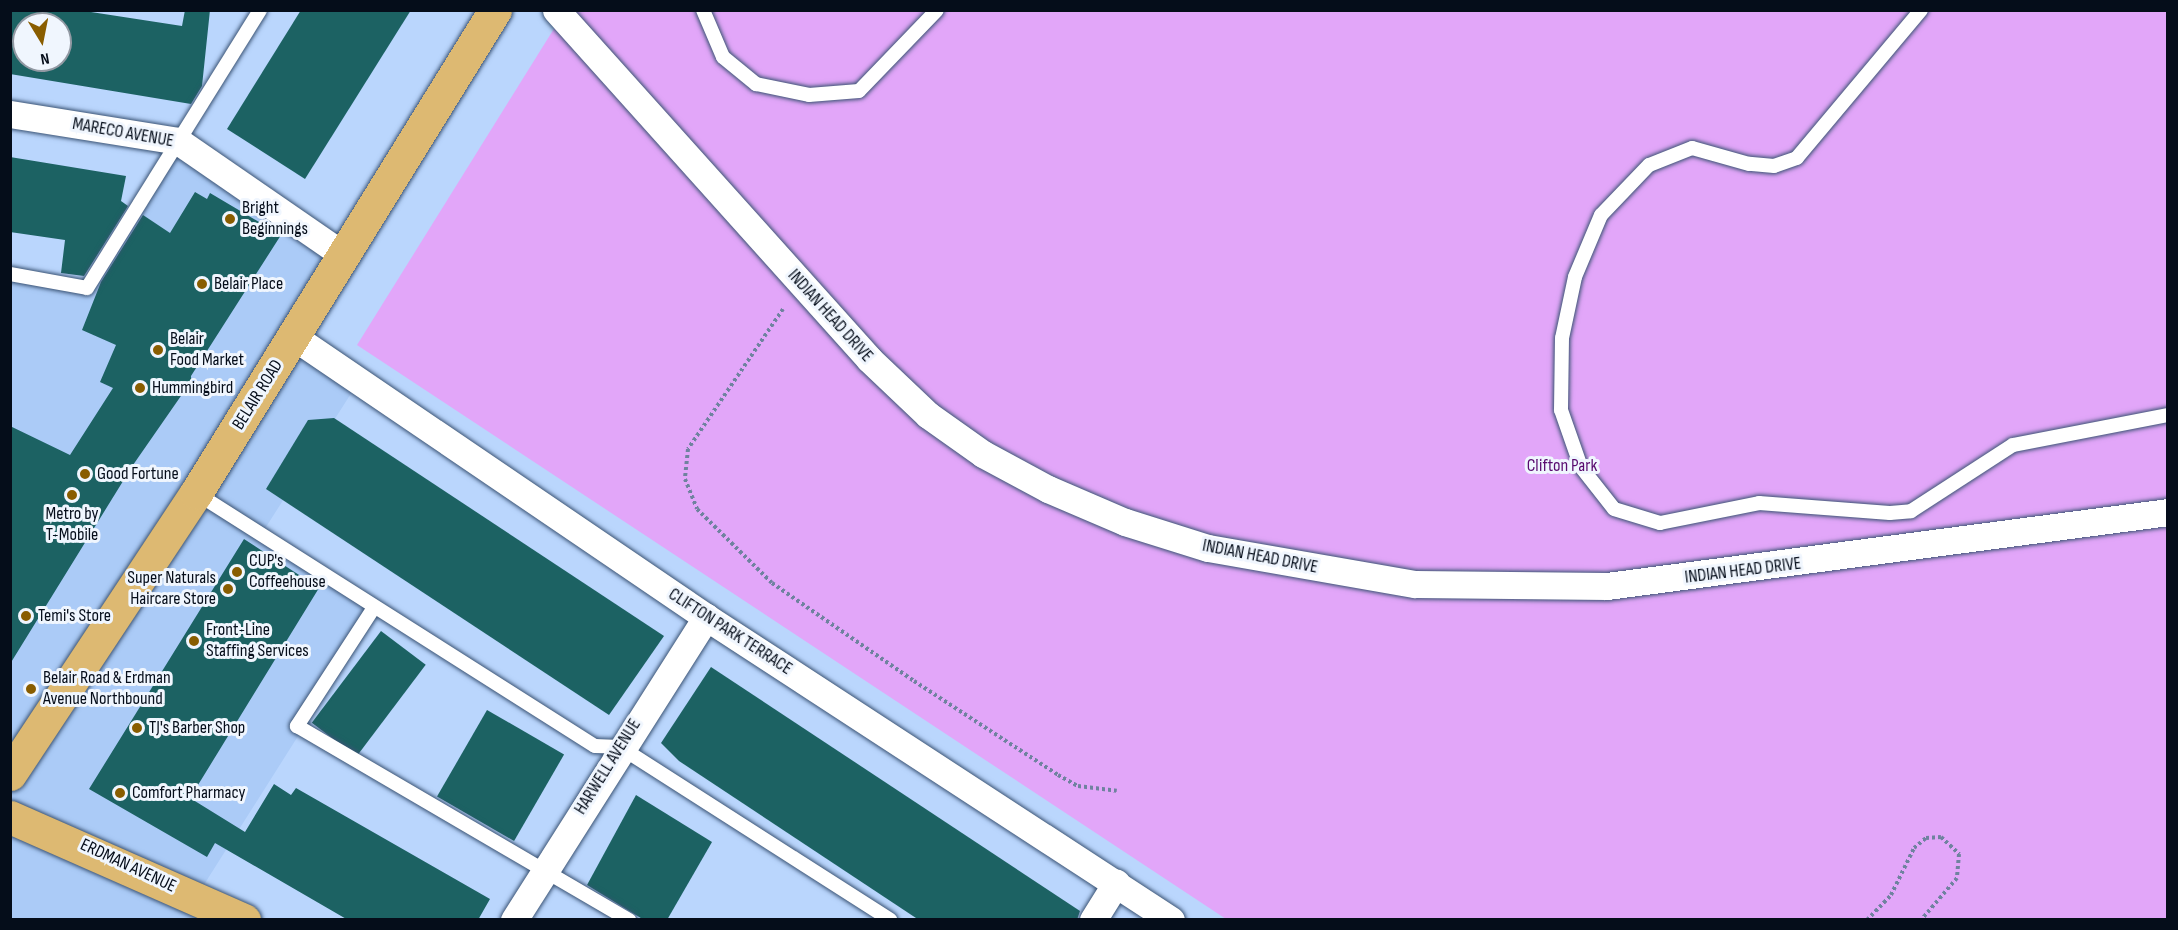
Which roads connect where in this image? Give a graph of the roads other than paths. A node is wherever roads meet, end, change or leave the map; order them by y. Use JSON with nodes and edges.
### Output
{"nodes":[{"id":1,"x":260,"y":10,"type":"edge"},
{"id":2,"x":495,"y":10,"type":"edge"},
{"id":3,"x":556,"y":10,"type":"edge"},
{"id":4,"x":703,"y":10,"type":"edge"},
{"id":5,"x":938,"y":10,"type":"edge"},
{"id":6,"x":1921,"y":10,"type":"edge"},
{"id":7,"x":10,"y":114,"type":"edge"},
{"id":8,"x":178,"y":141,"type":"junction"},
{"id":9,"x":345,"y":256,"type":"junction"},
{"id":10,"x":10,"y":274,"type":"edge"},
{"id":11,"x":294,"y":337,"type":"junction"},
{"id":12,"x":2168,"y":415,"type":"edge"},
{"id":13,"x":196,"y":493,"type":"junction"},
{"id":14,"x":2168,"y":512,"type":"edge"},
{"id":15,"x":373,"y":609,"type":"junction"},
{"id":16,"x":706,"y":616,"type":"junction"},
{"id":17,"x":620,"y":747,"type":"junction"},
{"id":18,"x":10,"y":774,"type":"edge"},
{"id":19,"x":10,"y":817,"type":"edge"},
{"id":20,"x":544,"y":871,"type":"junction"},
{"id":21,"x":1116,"y":883,"type":"junction"},
{"id":22,"x":244,"y":920,"type":"edge"},
{"id":23,"x":514,"y":920,"type":"edge"},
{"id":24,"x":629,"y":920,"type":"edge"},
{"id":25,"x":890,"y":920,"type":"edge"},
{"id":26,"x":1093,"y":920,"type":"edge"},
{"id":27,"x":1171,"y":920,"type":"edge"}],
"edges":[{"from":1,"to":8,"type":"lane"},
{"from":2,"to":9,"type":"main road","name":"BELAIR ROAD"},
{"from":3,"to":14,"type":"street","name":"INDIAN HEAD DRIVE"},
{"from":4,"to":5,"type":"lane"},
{"from":6,"to":12,"type":"lane"},
{"from":7,"to":8,"type":"street","name":"MARECO AVENUE"},
{"from":8,"to":9,"type":"street","name":"MARECO AVENUE"},
{"from":8,"to":10,"type":"lane"},
{"from":9,"to":11,"type":"main road","name":"BELAIR ROAD"},
{"from":11,"to":13,"type":"main road","name":"BELAIR ROAD"},
{"from":11,"to":16,"type":"street","name":"CLIFTON PARK TERRACE"},
{"from":13,"to":15,"type":"lane"},
{"from":13,"to":18,"type":"main road","name":"BELAIR ROAD"},
{"from":15,"to":17,"type":"lane"},
{"from":15,"to":20,"type":"lane"},
{"from":16,"to":17,"type":"street","name":"HARWELL AVENUE"},
{"from":16,"to":21,"type":"street","name":"CLIFTON PARK TERRACE"},
{"from":17,"to":20,"type":"street","name":"HARWELL AVENUE"},
{"from":17,"to":25,"type":"lane"},
{"from":19,"to":22,"type":"main road","name":"ERDMAN AVENUE"},
{"from":20,"to":23,"type":"street","name":"HARWELL AVENUE"},
{"from":20,"to":24,"type":"lane"},
{"from":21,"to":26,"type":"street"},
{"from":21,"to":27,"type":"street","name":"CLIFTON PARK TERRACE"}]}
